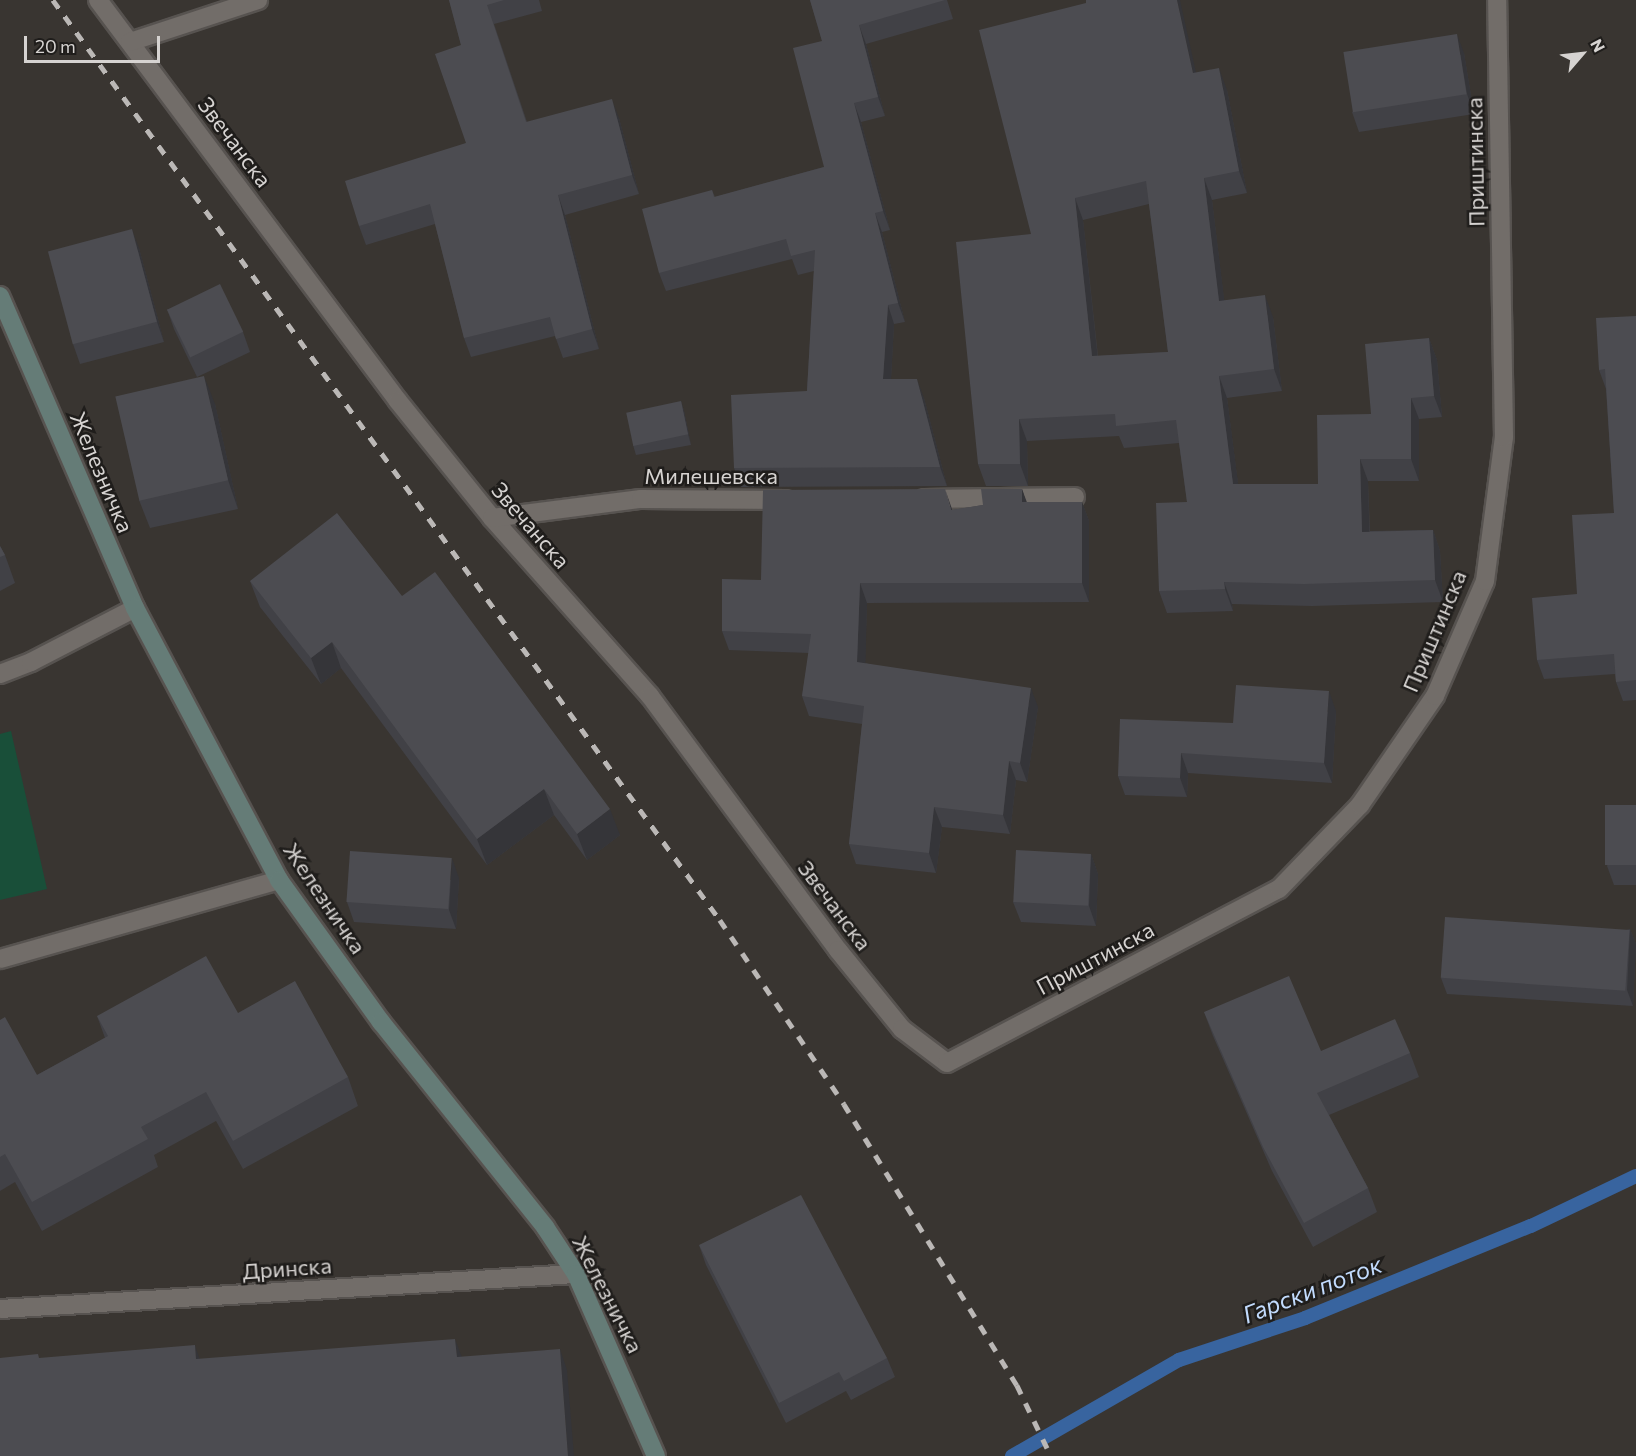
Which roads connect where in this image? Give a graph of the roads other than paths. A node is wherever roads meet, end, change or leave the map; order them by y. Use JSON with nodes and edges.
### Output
{"nodes":[{"id":1,"x":98,"y":0,"type":"edge"},
{"id":2,"x":258,"y":0,"type":"edge"},
{"id":3,"x":1497,"y":0,"type":"edge"},
{"id":4,"x":130,"y":42,"type":"junction"},
{"id":5,"x":0,"y":296,"type":"edge"},
{"id":6,"x":1075,"y":497,"type":"dead end"},
{"id":7,"x":901,"y":499,"type":"edge"},
{"id":8,"x":808,"y":500,"type":"edge"},
{"id":9,"x":492,"y":518,"type":"junction"},
{"id":10,"x":135,"y":608,"type":"junction"},
{"id":11,"x":0,"y":674,"type":"edge"},
{"id":12,"x":279,"y":880,"type":"junction"},
{"id":13,"x":0,"y":959,"type":"edge"},
{"id":14,"x":947,"y":1063,"type":"joint"},
{"id":15,"x":576,"y":1274,"type":"junction"},
{"id":16,"x":0,"y":1309,"type":"edge"},
{"id":17,"x":656,"y":1456,"type":"edge"}],
"edges":[{"from":1,"to":4,"type":"street","name":"Звечанска"},
{"from":2,"to":4,"type":"street"},
{"from":3,"to":14,"type":"street","name":"Приштинска"},
{"from":4,"to":9,"type":"street","name":"Звечанска"},
{"from":5,"to":10,"type":"street","name":"Железничка"},
{"from":6,"to":7,"type":"street"},
{"from":8,"to":9,"type":"street","name":"Милешевска"},
{"from":9,"to":14,"type":"street","name":"Звечанска"},
{"from":10,"to":11,"type":"street"},
{"from":10,"to":12,"type":"street","name":"Железничка"},
{"from":12,"to":13,"type":"street"},
{"from":12,"to":15,"type":"street","name":"Железничка"},
{"from":15,"to":16,"type":"street","name":"Дринска"},
{"from":15,"to":17,"type":"street","name":"Железничка"}]}
